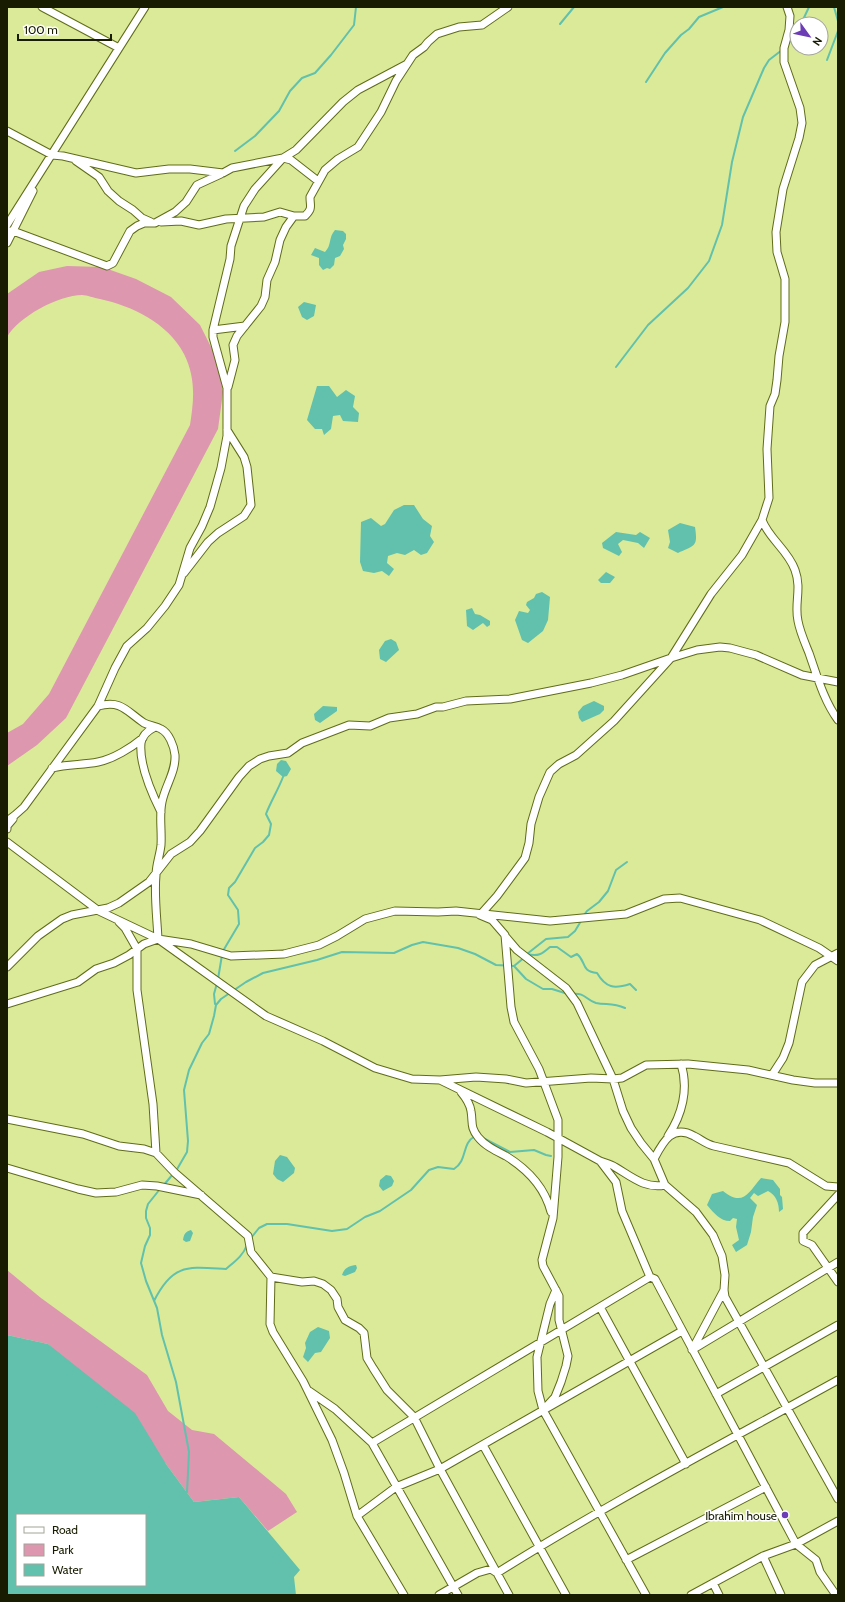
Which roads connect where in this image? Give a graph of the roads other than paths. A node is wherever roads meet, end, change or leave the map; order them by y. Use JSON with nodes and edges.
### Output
{"nodes":[{"id":1,"x":42,"y":7,"type":"edge"},
{"id":2,"x":508,"y":7,"type":"edge"},
{"id":3,"x":787,"y":7,"type":"edge"},
{"id":4,"x":143,"y":8,"type":"edge"},
{"id":5,"x":119,"y":48,"type":"junction"},
{"id":6,"x":407,"y":64,"type":"junction"},
{"id":7,"x":7,"y":131,"type":"edge"},
{"id":8,"x":52,"y":155,"type":"junction"},
{"id":9,"x":70,"y":158,"type":"junction"},
{"id":10,"x":284,"y":158,"type":"junction"},
{"id":11,"x":223,"y":173,"type":"junction"},
{"id":12,"x":318,"y":181,"type":"junction"},
{"id":13,"x":294,"y":216,"type":"junction"},
{"id":14,"x":239,"y":219,"type":"junction"},
{"id":15,"x":155,"y":223,"type":"junction"},
{"id":16,"x":7,"y":225,"type":"edge"},
{"id":17,"x":10,"y":231,"type":"edge"},
{"id":18,"x":7,"y":243,"type":"edge"},
{"id":19,"x":245,"y":326,"type":"junction"},
{"id":20,"x":213,"y":330,"type":"junction"},
{"id":21,"x":227,"y":388,"type":"junction"},
{"id":22,"x":227,"y":429,"type":"junction"},
{"id":23,"x":762,"y":520,"type":"junction"},
{"id":24,"x":182,"y":576,"type":"junction"},
{"id":25,"x":671,"y":658,"type":"junction"},
{"id":26,"x":818,"y":679,"type":"junction"},
{"id":27,"x":838,"y":682,"type":"edge"},
{"id":28,"x":98,"y":706,"type":"junction"},
{"id":29,"x":838,"y":720,"type":"edge"},
{"id":30,"x":155,"y":727,"type":"junction"},
{"id":31,"x":143,"y":738,"type":"junction"},
{"id":32,"x":52,"y":768,"type":"junction"},
{"id":33,"x":161,"y":812,"type":"junction"},
{"id":34,"x":16,"y":816,"type":"junction"},
{"id":35,"x":7,"y":821,"type":"edge"},
{"id":36,"x":7,"y":829,"type":"edge"},
{"id":37,"x":7,"y":835,"type":"edge"},
{"id":38,"x":10,"y":843,"type":"edge"},
{"id":39,"x":155,"y":875,"type":"junction"},
{"id":40,"x":99,"y":911,"type":"junction"},
{"id":41,"x":480,"y":915,"type":"junction"},
{"id":42,"x":116,"y":919,"type":"junction"},
{"id":43,"x":505,"y":935,"type":"junction"},
{"id":44,"x":158,"y":939,"type":"junction"},
{"id":45,"x":137,"y":949,"type":"junction"},
{"id":46,"x":835,"y":955,"type":"edge"},
{"id":47,"x":838,"y":961,"type":"edge"},
{"id":48,"x":7,"y":967,"type":"edge"},
{"id":49,"x":7,"y":1004,"type":"edge"},
{"id":50,"x":681,"y":1064,"type":"junction"},
{"id":51,"x":772,"y":1075,"type":"junction"},
{"id":52,"x":613,"y":1079,"type":"junction"},
{"id":53,"x":440,"y":1080,"type":"junction"},
{"id":54,"x":545,"y":1083,"type":"junction"},
{"id":55,"x":838,"y":1083,"type":"edge"},
{"id":56,"x":459,"y":1090,"type":"junction"},
{"id":57,"x":7,"y":1119,"type":"edge"},
{"id":58,"x":668,"y":1136,"type":"junction"},
{"id":59,"x":559,"y":1139,"type":"junction"},
{"id":60,"x":156,"y":1153,"type":"junction"},
{"id":61,"x":654,"y":1159,"type":"junction"},
{"id":62,"x":600,"y":1161,"type":"junction"},
{"id":63,"x":7,"y":1168,"type":"edge"},
{"id":64,"x":665,"y":1185,"type":"junction"},
{"id":65,"x":838,"y":1187,"type":"edge"},
{"id":66,"x":202,"y":1195,"type":"junction"},
{"id":67,"x":838,"y":1195,"type":"edge"},
{"id":68,"x":553,"y":1218,"type":"junction"},
{"id":69,"x":838,"y":1262,"type":"edge"},
{"id":70,"x":829,"y":1267,"type":"junction"},
{"id":71,"x":271,"y":1277,"type":"junction"},
{"id":72,"x":650,"y":1277,"type":"junction"},
{"id":73,"x":838,"y":1282,"type":"edge"},
{"id":74,"x":556,"y":1290,"type":"junction"},
{"id":75,"x":724,"y":1290,"type":"junction"},
{"id":76,"x":600,"y":1307,"type":"junction"},
{"id":77,"x":739,"y":1322,"type":"junction"},
{"id":78,"x":838,"y":1325,"type":"edge"},
{"id":79,"x":561,"y":1331,"type":"junction"},
{"id":80,"x":682,"y":1331,"type":"junction"},
{"id":81,"x":540,"y":1343,"type":"junction"},
{"id":82,"x":692,"y":1350,"type":"junction"},
{"id":83,"x":629,"y":1361,"type":"junction"},
{"id":84,"x":763,"y":1367,"type":"junction"},
{"id":85,"x":838,"y":1380,"type":"edge"},
{"id":86,"x":307,"y":1390,"type":"junction"},
{"id":87,"x":716,"y":1394,"type":"junction"},
{"id":88,"x":786,"y":1409,"type":"junction"},
{"id":89,"x":543,"y":1410,"type":"junction"},
{"id":90,"x":414,"y":1417,"type":"junction"},
{"id":91,"x":738,"y":1435,"type":"junction"},
{"id":92,"x":372,"y":1443,"type":"junction"},
{"id":93,"x":483,"y":1444,"type":"junction"},
{"id":94,"x":686,"y":1464,"type":"junction"},
{"id":95,"x":440,"y":1469,"type":"junction"},
{"id":96,"x":396,"y":1487,"type":"junction"},
{"id":97,"x":766,"y":1487,"type":"junction"},
{"id":98,"x":838,"y":1499,"type":"edge"},
{"id":99,"x":599,"y":1512,"type":"junction"},
{"id":100,"x":357,"y":1516,"type":"junction"},
{"id":101,"x":838,"y":1521,"type":"edge"},
{"id":102,"x":796,"y":1544,"type":"junction"},
{"id":103,"x":539,"y":1546,"type":"junction"},
{"id":104,"x":763,"y":1556,"type":"junction"},
{"id":105,"x":626,"y":1560,"type":"junction"},
{"id":106,"x":497,"y":1573,"type":"junction"},
{"id":107,"x":713,"y":1584,"type":"junction"},
{"id":108,"x":454,"y":1587,"type":"junction"},
{"id":109,"x":404,"y":1595,"type":"edge"},
{"id":110,"x":439,"y":1595,"type":"edge"},
{"id":111,"x":458,"y":1595,"type":"edge"},
{"id":112,"x":509,"y":1595,"type":"edge"},
{"id":113,"x":566,"y":1595,"type":"edge"},
{"id":114,"x":646,"y":1595,"type":"edge"},
{"id":115,"x":692,"y":1595,"type":"edge"},
{"id":116,"x":719,"y":1595,"type":"edge"},
{"id":117,"x":781,"y":1595,"type":"edge"},
{"id":118,"x":836,"y":1595,"type":"edge"}],
"edges":[{"from":1,"to":5,"type":"street"},
{"from":2,"to":6,"type":"street"},
{"from":3,"to":23,"type":"street"},
{"from":4,"to":5,"type":"street"},
{"from":5,"to":8,"type":"street"},
{"from":6,"to":10,"type":"street"},
{"from":6,"to":12,"type":"street"},
{"from":7,"to":8,"type":"street"},
{"from":8,"to":9,"type":"street"},
{"from":8,"to":16,"type":"street"},
{"from":8,"to":17,"type":"street"},
{"from":9,"to":11,"type":"street"},
{"from":9,"to":15,"type":"street"},
{"from":10,"to":11,"type":"street"},
{"from":10,"to":12,"type":"street"},
{"from":10,"to":14,"type":"street"},
{"from":11,"to":15,"type":"street"},
{"from":12,"to":13,"type":"street"},
{"from":13,"to":14,"type":"street"},
{"from":13,"to":19,"type":"street"},
{"from":14,"to":15,"type":"street"},
{"from":14,"to":20,"type":"street"},
{"from":15,"to":17,"type":"street"},
{"from":17,"to":18,"type":"street"},
{"from":19,"to":20,"type":"street"},
{"from":19,"to":21,"type":"street"},
{"from":20,"to":21,"type":"street"},
{"from":21,"to":22,"type":"street"},
{"from":22,"to":24,"type":"street"},
{"from":22,"to":24,"type":"street"},
{"from":23,"to":25,"type":"street"},
{"from":23,"to":26,"type":"street"},
{"from":24,"to":28,"type":"street"},
{"from":25,"to":26,"type":"street"},
{"from":25,"to":39,"type":"street"},
{"from":25,"to":41,"type":"street"},
{"from":26,"to":27,"type":"street"},
{"from":26,"to":29,"type":"street"},
{"from":28,"to":30,"type":"street"},
{"from":28,"to":32,"type":"street"},
{"from":30,"to":31,"type":"street"},
{"from":30,"to":33,"type":"street"},
{"from":31,"to":32,"type":"street"},
{"from":31,"to":33,"type":"street"},
{"from":32,"to":34,"type":"street"},
{"from":33,"to":39,"type":"street"},
{"from":34,"to":35,"type":"street"},
{"from":34,"to":36,"type":"street"},
{"from":37,"to":38,"type":"street"},
{"from":38,"to":40,"type":"street"},
{"from":39,"to":40,"type":"street"},
{"from":39,"to":44,"type":"street"},
{"from":40,"to":42,"type":"street"},
{"from":40,"to":48,"type":"street"},
{"from":41,"to":43,"type":"street"},
{"from":41,"to":44,"type":"street"},
{"from":41,"to":46,"type":"street"},
{"from":42,"to":44,"type":"street"},
{"from":42,"to":45,"type":"street"},
{"from":43,"to":52,"type":"street"},
{"from":43,"to":54,"type":"street"},
{"from":44,"to":45,"type":"street"},
{"from":44,"to":53,"type":"street"},
{"from":45,"to":49,"type":"street"},
{"from":45,"to":60,"type":"street"},
{"from":46,"to":47,"type":"street"},
{"from":46,"to":51,"type":"street"},
{"from":50,"to":51,"type":"street"},
{"from":50,"to":52,"type":"street"},
{"from":50,"to":58,"type":"street"},
{"from":51,"to":55,"type":"street"},
{"from":52,"to":54,"type":"street"},
{"from":52,"to":61,"type":"street"},
{"from":53,"to":54,"type":"street"},
{"from":53,"to":56,"type":"street"},
{"from":54,"to":59,"type":"street"},
{"from":56,"to":59,"type":"street"},
{"from":56,"to":68,"type":"street"},
{"from":57,"to":60,"type":"street"},
{"from":58,"to":61,"type":"street"},
{"from":58,"to":65,"type":"street"},
{"from":59,"to":62,"type":"street"},
{"from":59,"to":68,"type":"street"},
{"from":60,"to":66,"type":"street"},
{"from":61,"to":64,"type":"street"},
{"from":62,"to":64,"type":"street"},
{"from":62,"to":72,"type":"street"},
{"from":63,"to":66,"type":"street"},
{"from":64,"to":75,"type":"street"},
{"from":66,"to":71,"type":"street"},
{"from":67,"to":70,"type":"street"},
{"from":68,"to":74,"type":"street"},
{"from":69,"to":70,"type":"street"},
{"from":70,"to":73,"type":"street"},
{"from":70,"to":77,"type":"street"},
{"from":71,"to":86,"type":"street"},
{"from":71,"to":90,"type":"street"},
{"from":72,"to":76,"type":"street"},
{"from":72,"to":80,"type":"street"},
{"from":74,"to":79,"type":"street"},
{"from":74,"to":81,"type":"street"},
{"from":75,"to":77,"type":"street"},
{"from":75,"to":82,"type":"street"},
{"from":76,"to":79,"type":"street"},
{"from":76,"to":83,"type":"street"},
{"from":77,"to":82,"type":"street"},
{"from":77,"to":84,"type":"street"},
{"from":78,"to":84,"type":"street"},
{"from":79,"to":81,"type":"street"},
{"from":79,"to":89,"type":"street"},
{"from":80,"to":82,"type":"street"},
{"from":80,"to":83,"type":"street"},
{"from":81,"to":89,"type":"street"},
{"from":81,"to":90,"type":"street"},
{"from":82,"to":87,"type":"street"},
{"from":83,"to":89,"type":"street"},
{"from":83,"to":94,"type":"street"},
{"from":84,"to":87,"type":"street"},
{"from":84,"to":88,"type":"street"},
{"from":85,"to":88,"type":"street"},
{"from":86,"to":92,"type":"street"},
{"from":86,"to":100,"type":"street"},
{"from":87,"to":91,"type":"street"},
{"from":88,"to":91,"type":"street"},
{"from":88,"to":98,"type":"street"},
{"from":89,"to":93,"type":"street"},
{"from":89,"to":99,"type":"street"},
{"from":90,"to":92,"type":"street"},
{"from":90,"to":95,"type":"street"},
{"from":91,"to":94,"type":"street"},
{"from":91,"to":97,"type":"street"},
{"from":92,"to":96,"type":"street"},
{"from":93,"to":95,"type":"street"},
{"from":93,"to":103,"type":"street"},
{"from":94,"to":99,"type":"street"},
{"from":95,"to":96,"type":"street"},
{"from":95,"to":106,"type":"street"},
{"from":96,"to":100,"type":"street"},
{"from":96,"to":108,"type":"street"},
{"from":97,"to":102,"type":"street"},
{"from":97,"to":105,"type":"street"},
{"from":99,"to":103,"type":"street"},
{"from":99,"to":105,"type":"street"},
{"from":100,"to":109,"type":"street"},
{"from":101,"to":102,"type":"street"},
{"from":102,"to":104,"type":"street"},
{"from":102,"to":118,"type":"street"},
{"from":103,"to":106,"type":"street"},
{"from":103,"to":113,"type":"street"},
{"from":104,"to":107,"type":"street"},
{"from":104,"to":117,"type":"street"},
{"from":105,"to":114,"type":"street"},
{"from":106,"to":108,"type":"street"},
{"from":106,"to":112,"type":"street"},
{"from":107,"to":115,"type":"street"},
{"from":107,"to":116,"type":"street"},
{"from":108,"to":110,"type":"street"},
{"from":108,"to":111,"type":"street"}]}
